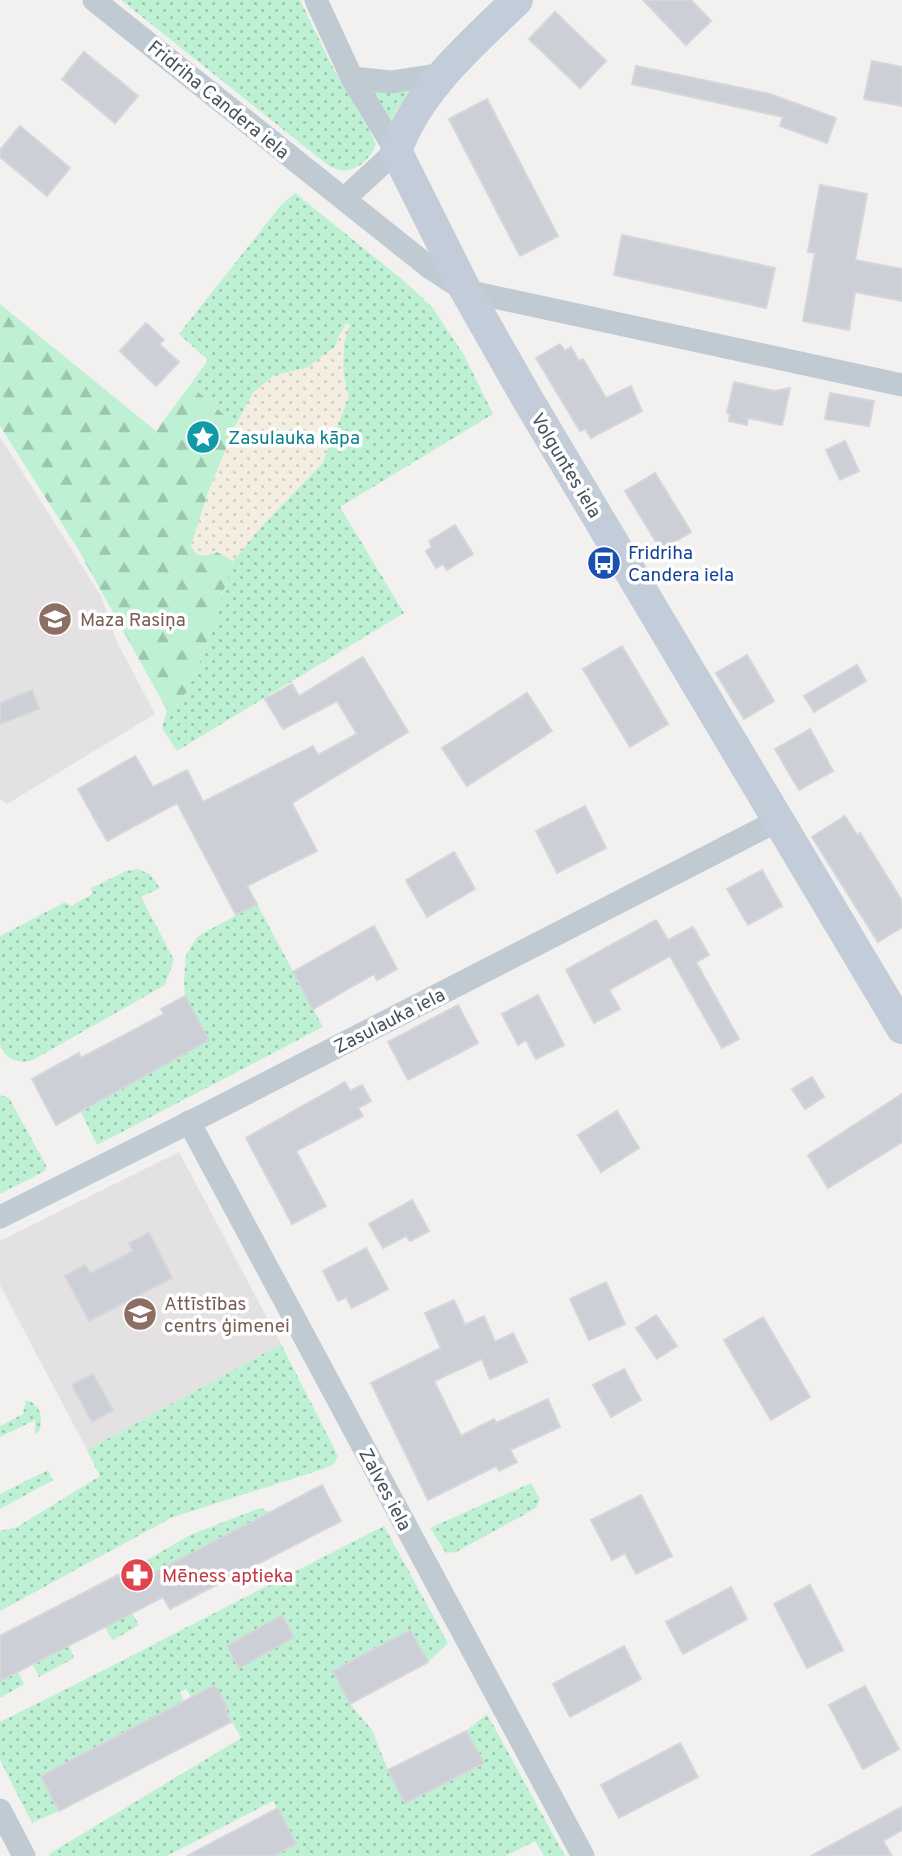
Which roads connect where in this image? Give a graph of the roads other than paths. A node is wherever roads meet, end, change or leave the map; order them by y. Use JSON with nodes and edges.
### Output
{"nodes":[{"id":1,"x":94,"y":0,"type":"edge"},
{"id":2,"x":316,"y":0,"type":"edge"},
{"id":3,"x":517,"y":0,"type":"edge"},
{"id":4,"x":444,"y":74,"type":"junction"},
{"id":5,"x":352,"y":78,"type":"junction"},
{"id":6,"x":396,"y":151,"type":"junction"},
{"id":7,"x":344,"y":199,"type":"junction"},
{"id":8,"x":466,"y":291,"type":"junction"},
{"id":9,"x":902,"y":385,"type":"edge"},
{"id":10,"x":777,"y":821,"type":"junction"},
{"id":11,"x":902,"y":1028,"type":"edge"},
{"id":12,"x":190,"y":1122,"type":"junction"},
{"id":13,"x":0,"y":1217,"type":"edge"},
{"id":14,"x":0,"y":1810,"type":"edge"},
{"id":15,"x":24,"y":1856,"type":"edge"},
{"id":16,"x":583,"y":1856,"type":"edge"}],
"edges":[{"from":1,"to":7,"type":"street","name":"Fridriha Candera iela"},
{"from":2,"to":5,"type":"street","name":"Volguntes iela"},
{"from":3,"to":4,"type":"street"},
{"from":4,"to":5,"type":"street"},
{"from":4,"to":6,"type":"street"},
{"from":5,"to":6,"type":"street","name":"Volguntes iela"},
{"from":6,"to":7,"type":"street"},
{"from":6,"to":8,"type":"street","name":"Volguntes iela"},
{"from":7,"to":8,"type":"street","name":"Fridriha Candera iela"},
{"from":8,"to":9,"type":"street","name":"Fridriha Candera iela"},
{"from":8,"to":10,"type":"street","name":"Volguntes iela"},
{"from":10,"to":11,"type":"street","name":"Volguntes iela"},
{"from":10,"to":12,"type":"street","name":"Zasulauka iela"},
{"from":12,"to":13,"type":"street","name":"Zasulauka iela"},
{"from":12,"to":16,"type":"street","name":"Zalves iela"},
{"from":14,"to":15,"type":"street"}]}
